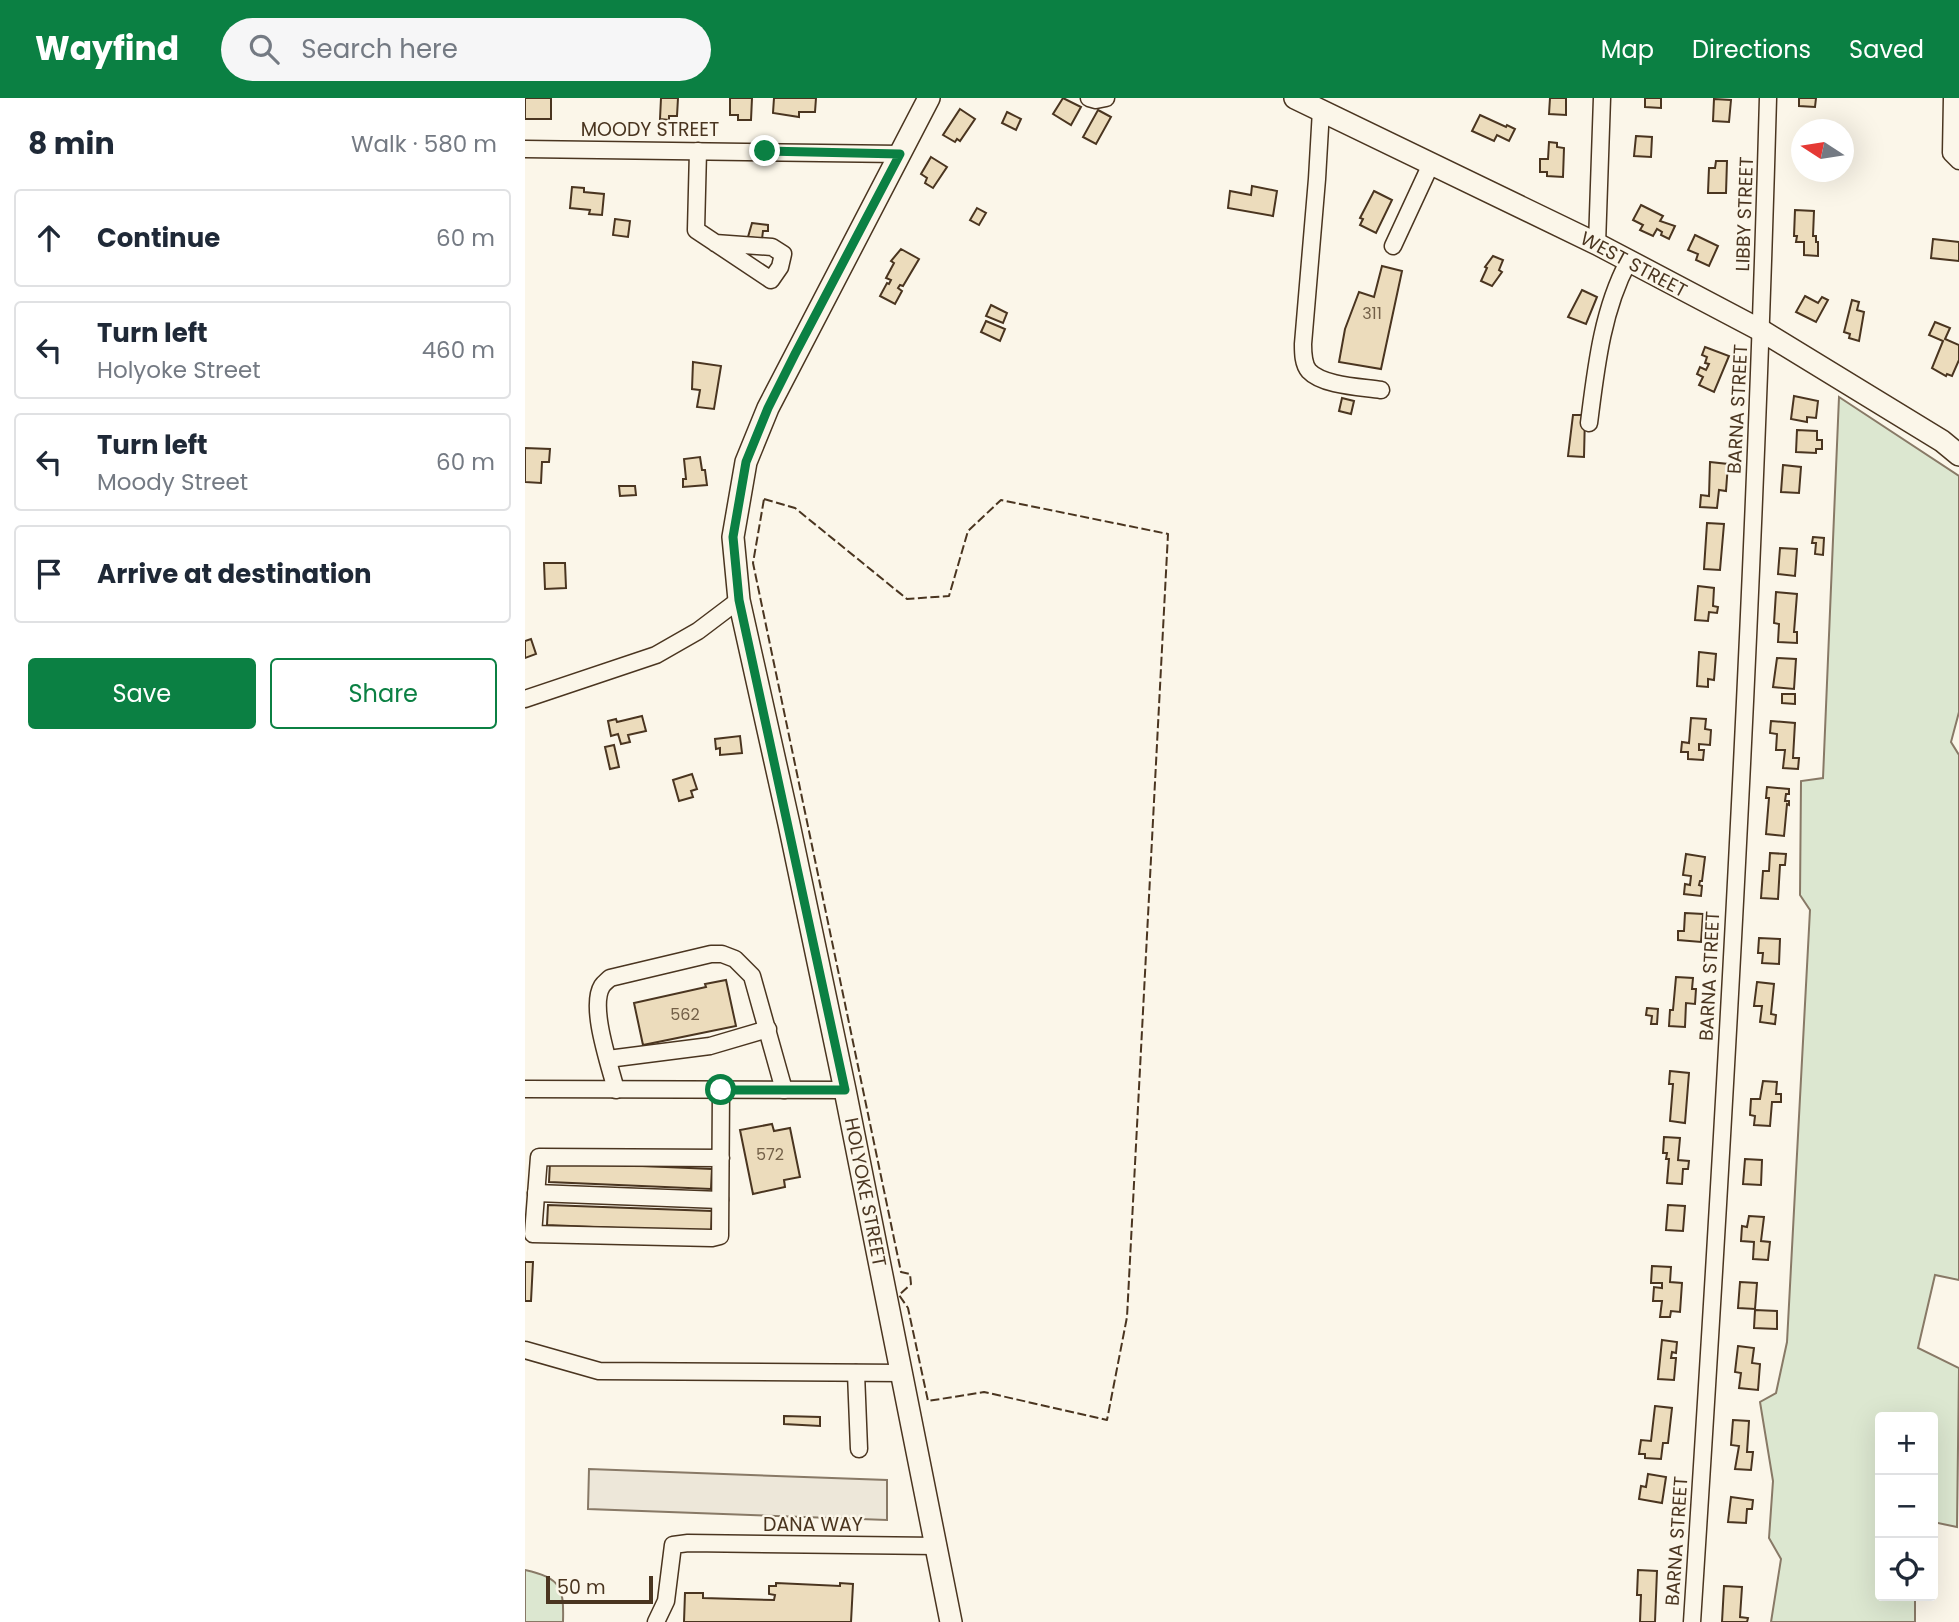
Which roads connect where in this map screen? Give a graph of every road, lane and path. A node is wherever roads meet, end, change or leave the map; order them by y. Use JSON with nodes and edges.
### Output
{"nodes":[{"id":1,"x":929,"y":98,"type":"edge"},
{"id":2,"x":1089,"y":98,"type":"edge"},
{"id":3,"x":1106,"y":98,"type":"edge"},
{"id":4,"x":1295,"y":98,"type":"edge"},
{"id":5,"x":1602,"y":98,"type":"edge"},
{"id":6,"x":1768,"y":98,"type":"edge"},
{"id":7,"x":1952,"y":98,"type":"edge"},
{"id":8,"x":1321,"y":110,"type":"junction"},
{"id":9,"x":525,"y":149,"type":"edge"},
{"id":10,"x":698,"y":151,"type":"junction"},
{"id":11,"x":900,"y":154,"type":"junction"},
{"id":12,"x":1959,"y":161,"type":"edge"},
{"id":13,"x":1431,"y":164,"type":"junction"},
{"id":14,"x":715,"y":243,"type":"dead end"},
{"id":15,"x":1597,"y":244,"type":"junction"},
{"id":16,"x":1393,"y":246,"type":"dead end"},
{"id":17,"x":1628,"y":262,"type":"junction"},
{"id":18,"x":1762,"y":331,"type":"junction"},
{"id":19,"x":1381,"y":390,"type":"dead end"},
{"id":20,"x":1589,"y":423,"type":"dead end"},
{"id":21,"x":1959,"y":455,"type":"edge"},
{"id":22,"x":739,"y":600,"type":"junction"},
{"id":23,"x":525,"y":699,"type":"edge"},
{"id":24,"x":768,"y":1029,"type":"junction"},
{"id":25,"x":608,"y":1059,"type":"junction"},
{"id":26,"x":525,"y":1089,"type":"edge"},
{"id":27,"x":616,"y":1090,"type":"junction"},
{"id":28,"x":721,"y":1090,"type":"junction"},
{"id":29,"x":784,"y":1090,"type":"junction"},
{"id":30,"x":845,"y":1090,"type":"junction"},
{"id":31,"x":721,"y":1158,"type":"junction"},
{"id":32,"x":536,"y":1193,"type":"junction"},
{"id":33,"x":720,"y":1200,"type":"junction"},
{"id":34,"x":525,"y":1350,"type":"edge"},
{"id":35,"x":856,"y":1373,"type":"junction"},
{"id":36,"x":902,"y":1373,"type":"junction"},
{"id":37,"x":859,"y":1449,"type":"dead end"},
{"id":38,"x":937,"y":1546,"type":"junction"},
{"id":39,"x":656,"y":1622,"type":"edge"},
{"id":40,"x":951,"y":1622,"type":"edge"},
{"id":41,"x":1692,"y":1622,"type":"edge"}],
"edges":[{"from":1,"to":11,"type":"main road","name":"HOLYOKE STREET"},
{"from":2,"to":3,"type":"street"},
{"from":4,"to":8,"type":"main road","name":"WEST STREET"},
{"from":5,"to":15,"type":"street"},
{"from":6,"to":18,"type":"street","name":"LIBBY STREET"},
{"from":7,"to":12,"type":"street"},
{"from":8,"to":13,"type":"main road","name":"WEST STREET"},
{"from":8,"to":19,"type":"street"},
{"from":9,"to":10,"type":"street","name":"MOODY STREET"},
{"from":10,"to":11,"type":"street","name":"MOODY STREET"},
{"from":10,"to":14,"type":"street"},
{"from":11,"to":22,"type":"main road","name":"HOLYOKE STREET"},
{"from":13,"to":15,"type":"main road","name":"WEST STREET"},
{"from":13,"to":16,"type":"street"},
{"from":15,"to":17,"type":"main road","name":"WEST STREET"},
{"from":17,"to":18,"type":"main road","name":"WEST STREET"},
{"from":17,"to":20,"type":"street"},
{"from":18,"to":21,"type":"main road","name":"WEST STREET"},
{"from":18,"to":41,"type":"street","name":"BARNA STREET"},
{"from":22,"to":23,"type":"street"},
{"from":22,"to":30,"type":"main road","name":"HOLYOKE STREET"},
{"from":24,"to":25,"type":"street"},
{"from":24,"to":25,"type":"street"},
{"from":24,"to":29,"type":"street"},
{"from":25,"to":27,"type":"street"},
{"from":26,"to":27,"type":"street"},
{"from":27,"to":28,"type":"street"},
{"from":28,"to":29,"type":"street"},
{"from":28,"to":31,"type":"street"},
{"from":29,"to":30,"type":"street"},
{"from":30,"to":36,"type":"main road","name":"HOLYOKE STREET"},
{"from":31,"to":32,"type":"street"},
{"from":31,"to":33,"type":"street"},
{"from":32,"to":33,"type":"street"},
{"from":32,"to":33,"type":"street"},
{"from":34,"to":35,"type":"street"},
{"from":35,"to":36,"type":"street"},
{"from":35,"to":37,"type":"street"},
{"from":36,"to":38,"type":"main road","name":"HOLYOKE STREET"},
{"from":38,"to":39,"type":"street","name":"DANA WAY"},
{"from":38,"to":40,"type":"main road","name":"HOLYOKE STREET"}]}
